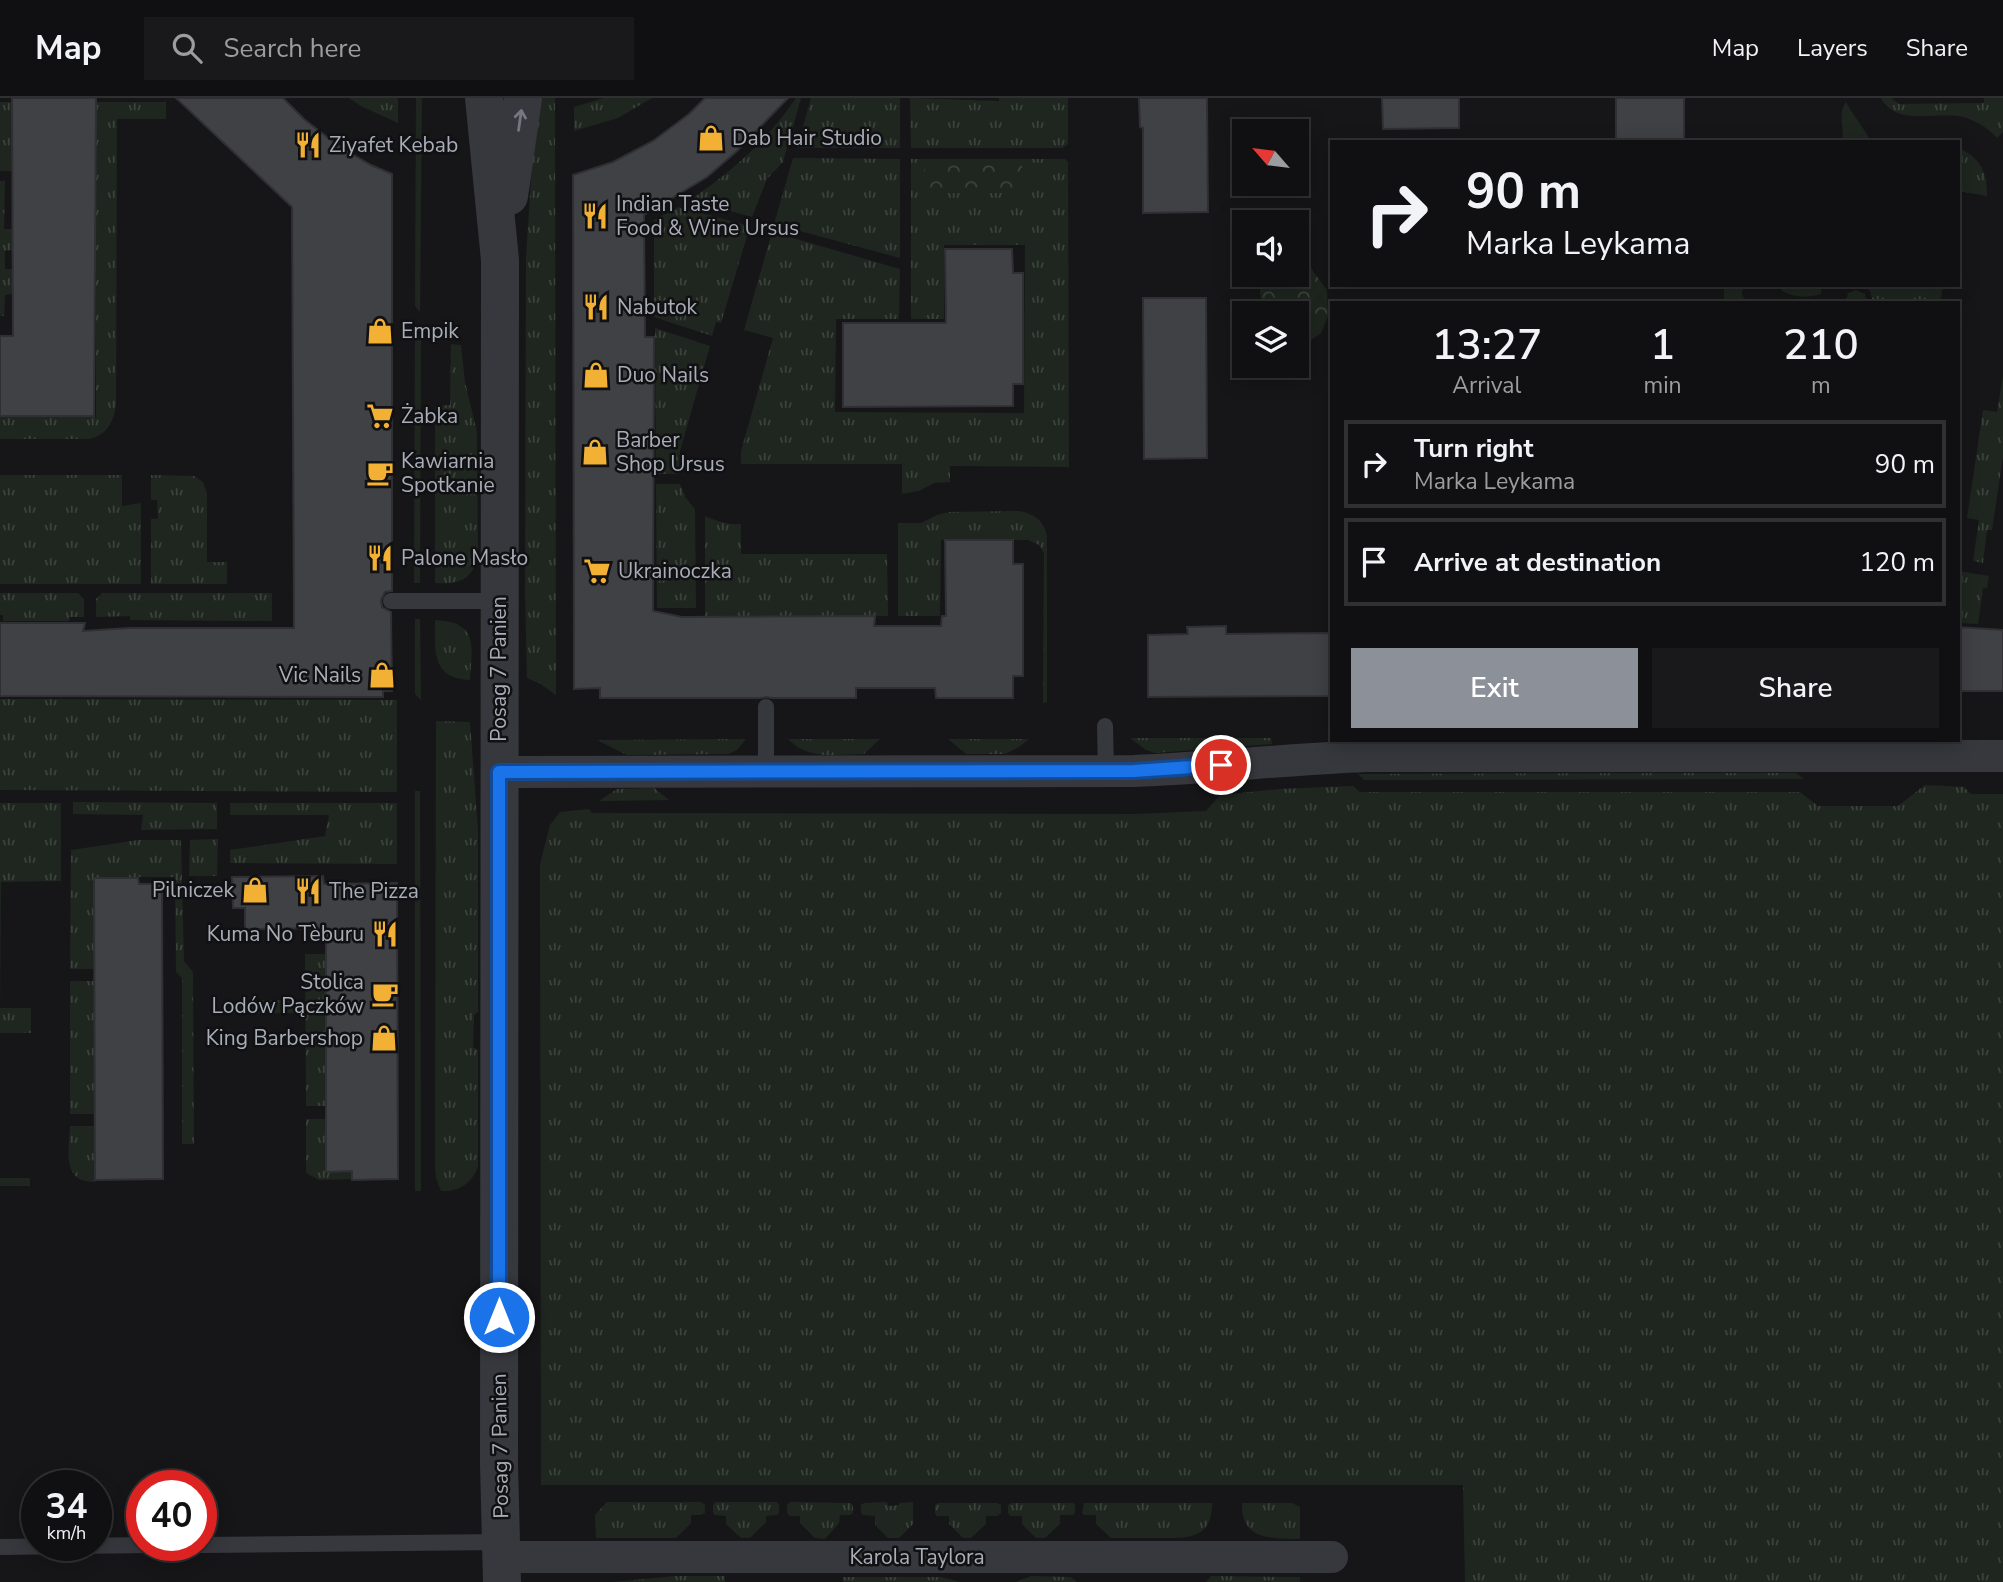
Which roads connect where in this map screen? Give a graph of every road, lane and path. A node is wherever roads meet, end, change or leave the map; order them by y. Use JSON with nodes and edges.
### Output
{"nodes":[{"id":1,"x":484,"y":98,"type":"edge"},
{"id":2,"x":523,"y":98,"type":"edge"},
{"id":3,"x":500,"y":260,"type":"junction"},
{"id":4,"x":391,"y":601,"type":"dead end"},
{"id":5,"x":499,"y":601,"type":"junction"},
{"id":6,"x":766,"y":707,"type":"dead end"},
{"id":7,"x":1105,"y":726,"type":"dead end"},
{"id":8,"x":2003,"y":756,"type":"edge"},
{"id":9,"x":1106,"y":771,"type":"junction"},
{"id":10,"x":499,"y":772,"type":"junction"},
{"id":11,"x":766,"y":772,"type":"junction"},
{"id":12,"x":126,"y":1545,"type":"edge"},
{"id":13,"x":217,"y":1546,"type":"edge"},
{"id":14,"x":0,"y":1547,"type":"edge"},
{"id":15,"x":1332,"y":1557,"type":"dead end"},
{"id":16,"x":501,"y":1560,"type":"edge"}],
"edges":[{"from":1,"to":3,"type":"street","name":"Posag 7 Panien"},
{"from":3,"to":2,"type":"street","name":"Posag 7 Panien","one_way":true},
{"from":3,"to":5,"type":"street","name":"Posag 7 Panien"},
{"from":4,"to":5,"type":"lane"},
{"from":5,"to":10,"type":"street","name":"Posag 7 Panien"},
{"from":6,"to":11,"type":"lane"},
{"from":7,"to":9,"type":"lane"},
{"from":8,"to":9,"type":"street"},
{"from":9,"to":11,"type":"street"},
{"from":10,"to":11,"type":"street"},
{"from":10,"to":16,"type":"street","name":"Posag 7 Panien"},
{"from":12,"to":14,"type":"lane"},
{"from":13,"to":16,"type":"lane"},
{"from":15,"to":16,"type":"street","name":"Karola Taylora"}]}
